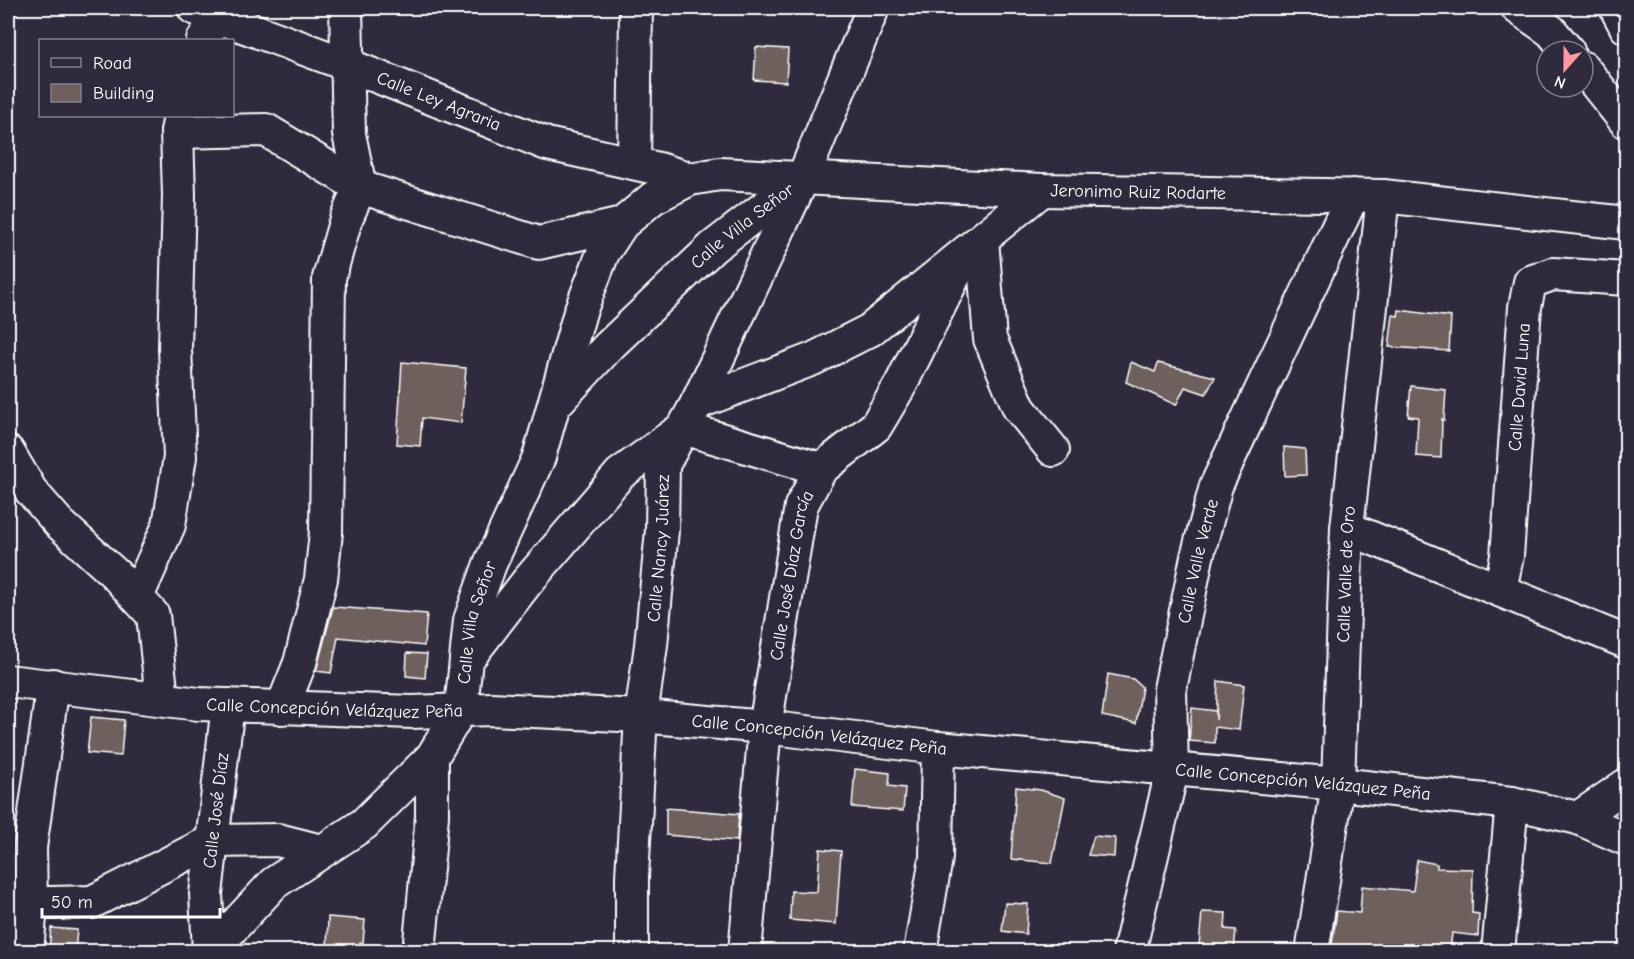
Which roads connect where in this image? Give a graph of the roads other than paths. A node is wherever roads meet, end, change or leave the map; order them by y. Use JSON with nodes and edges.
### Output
{"nodes":[{"id":1,"x":250,"y":8,"type":"edge"},
{"id":2,"x":346,"y":8,"type":"edge"},
{"id":3,"x":636,"y":8,"type":"edge"},
{"id":4,"x":873,"y":8,"type":"edge"},
{"id":5,"x":1518,"y":8,"type":"edge"},
{"id":6,"x":1617,"y":8,"type":"edge"},
{"id":7,"x":205,"y":21,"type":"edge"},
{"id":8,"x":1626,"y":27,"type":"edge"},
{"id":9,"x":1558,"y":39,"type":"edge"},
{"id":10,"x":348,"y":64,"type":"junction"},
{"id":11,"x":1595,"y":83,"type":"edge"},
{"id":12,"x":1626,"y":122,"type":"edge"},
{"id":13,"x":178,"y":124,"type":"edge"},
{"id":14,"x":634,"y":163,"type":"junction"},
{"id":15,"x":803,"y":178,"type":"junction"},
{"id":16,"x":690,"y":179,"type":"junction"},
{"id":17,"x":360,"y":187,"type":"junction"},
{"id":18,"x":1042,"y":190,"type":"junction"},
{"id":19,"x":1368,"y":196,"type":"junction"},
{"id":20,"x":653,"y":198,"type":"joint"},
{"id":21,"x":1626,"y":223,"type":"edge"},
{"id":22,"x":622,"y":224,"type":"junction"},
{"id":23,"x":974,"y":245,"type":"junction"},
{"id":24,"x":1626,"y":279,"type":"edge"},
{"id":25,"x":554,"y":406,"type":"junction"},
{"id":26,"x":690,"y":416,"type":"junction"},
{"id":27,"x":1053,"y":450,"type":"dead end"},
{"id":28,"x":8,"y":452,"type":"edge"},
{"id":29,"x":821,"y":469,"type":"junction"},
{"id":30,"x":1347,"y":528,"type":"junction"},
{"id":31,"x":1500,"y":590,"type":"junction"},
{"id":32,"x":137,"y":597,"type":"junction"},
{"id":33,"x":1626,"y":642,"type":"edge"},
{"id":34,"x":465,"y":663,"type":"junction"},
{"id":35,"x":8,"y":681,"type":"edge"},
{"id":36,"x":53,"y":685,"type":"junction"},
{"id":37,"x":162,"y":699,"type":"junction"},
{"id":38,"x":228,"y":705,"type":"junction"},
{"id":39,"x":282,"y":708,"type":"junction"},
{"id":40,"x":461,"y":709,"type":"junction"},
{"id":41,"x":640,"y":716,"type":"junction"},
{"id":42,"x":765,"y":727,"type":"junction"},
{"id":43,"x":938,"y":748,"type":"junction"},
{"id":44,"x":432,"y":757,"type":"junction"},
{"id":45,"x":1172,"y":771,"type":"junction"},
{"id":46,"x":1338,"y":784,"type":"junction"},
{"id":47,"x":1626,"y":785,"type":"edge"},
{"id":48,"x":1512,"y":803,"type":"junction"},
{"id":49,"x":1578,"y":818,"type":"junction"},
{"id":50,"x":1626,"y":839,"type":"edge"},
{"id":51,"x":212,"y":841,"type":"junction"},
{"id":52,"x":321,"y":850,"type":"junction"},
{"id":53,"x":19,"y":904,"type":"edge"},
{"id":54,"x":27,"y":951,"type":"edge"},
{"id":55,"x":210,"y":951,"type":"edge"},
{"id":56,"x":419,"y":951,"type":"edge"},
{"id":57,"x":632,"y":951,"type":"edge"},
{"id":58,"x":745,"y":951,"type":"edge"},
{"id":59,"x":920,"y":951,"type":"edge"},
{"id":60,"x":1129,"y":951,"type":"edge"},
{"id":61,"x":1312,"y":951,"type":"edge"},
{"id":62,"x":1498,"y":951,"type":"edge"}],
"edges":[{"from":1,"to":7,"type":"street"},
{"from":2,"to":10,"type":"street"},
{"from":3,"to":14,"type":"street"},
{"from":4,"to":15,"type":"street","name":"Calle Villa Señor"},
{"from":5,"to":9,"type":"street"},
{"from":6,"to":8,"type":"street"},
{"from":7,"to":10,"type":"street","name":"Calle Ley Agraria"},
{"from":10,"to":14,"type":"street","name":"Calle Ley Agraria"},
{"from":10,"to":17,"type":"street"},
{"from":11,"to":12,"type":"street"},
{"from":13,"to":17,"type":"street"},
{"from":13,"to":32,"type":"street"},
{"from":14,"to":16,"type":"street","name":"Calle Ley Agraria"},
{"from":15,"to":16,"type":"street","name":"Jeronimo Ruiz Rodarte"},
{"from":15,"to":18,"type":"street","name":"Jeronimo Ruiz Rodarte"},
{"from":15,"to":25,"type":"street","name":"Calle Villa Señor"},
{"from":15,"to":26,"type":"street","name":"Calle Nancy Juárez"},
{"from":16,"to":20,"type":"street","name":"Jeronimo Ruiz Rodarte"},
{"from":17,"to":22,"type":"street"},
{"from":17,"to":39,"type":"street"},
{"from":18,"to":19,"type":"street","name":"Jeronimo Ruiz Rodarte"},
{"from":18,"to":23,"type":"street"},
{"from":19,"to":21,"type":"street","name":"Jeronimo Ruiz Rodarte"},
{"from":19,"to":30,"type":"street","name":"Calle Valle de Oro"},
{"from":19,"to":45,"type":"street","name":"Calle Valle Verde"},
{"from":20,"to":22,"type":"street","name":"Calle Villa Señor"},
{"from":22,"to":25,"type":"street","name":"Calle Villa Señor"},
{"from":23,"to":26,"type":"street"},
{"from":23,"to":27,"type":"street"},
{"from":23,"to":29,"type":"street","name":"Calle José Díaz García"},
{"from":24,"to":31,"type":"street","name":"Calle David Luna"},
{"from":25,"to":34,"type":"street","name":"Calle Villa Señor"},
{"from":26,"to":29,"type":"street"},
{"from":26,"to":34,"type":"street"},
{"from":26,"to":41,"type":"street","name":"Calle Nancy Juárez"},
{"from":28,"to":32,"type":"street"},
{"from":29,"to":42,"type":"street","name":"Calle José Díaz García"},
{"from":30,"to":31,"type":"street"},
{"from":30,"to":46,"type":"street","name":"Calle Valle de Oro"},
{"from":31,"to":33,"type":"street"},
{"from":32,"to":37,"type":"street"},
{"from":34,"to":40,"type":"street","name":"Calle Villa Señor"},
{"from":35,"to":36,"type":"street","name":"Calle Concepción Velázquez Peña"},
{"from":36,"to":37,"type":"street","name":"Calle Concepción Velázquez Peña"},
{"from":36,"to":53,"type":"street"},
{"from":37,"to":38,"type":"street","name":"Calle Concepción Velázquez Peña"},
{"from":38,"to":39,"type":"street","name":"Calle Concepción Velázquez Peña"},
{"from":38,"to":51,"type":"street","name":"Calle José Díaz"},
{"from":39,"to":40,"type":"street","name":"Calle Concepción Velázquez Peña"},
{"from":40,"to":41,"type":"street","name":"Calle Concepción Velázquez Peña"},
{"from":40,"to":44,"type":"street","name":"Calle Villa Señor"},
{"from":41,"to":42,"type":"street","name":"Calle Concepción Velázquez Peña"},
{"from":41,"to":57,"type":"street","name":"Calle Nancy Juárez"},
{"from":42,"to":43,"type":"street","name":"Calle Concepción Velázquez Peña"},
{"from":42,"to":58,"type":"street","name":"Calle José Díaz García"},
{"from":43,"to":45,"type":"street","name":"Calle Concepción Velázquez Peña"},
{"from":43,"to":59,"type":"street"},
{"from":44,"to":52,"type":"street","name":"Calle Villa Señor"},
{"from":44,"to":56,"type":"street"},
{"from":45,"to":46,"type":"street","name":"Calle Concepción Velázquez Peña"},
{"from":45,"to":60,"type":"street","name":"Calle Valle Verde"},
{"from":46,"to":48,"type":"street","name":"Calle Concepción Velázquez Peña"},
{"from":46,"to":61,"type":"street","name":"Calle Valle de Oro"},
{"from":47,"to":49,"type":"street"},
{"from":48,"to":49,"type":"street","name":"Calle Concepción Velázquez Peña"},
{"from":48,"to":62,"type":"street"},
{"from":49,"to":50,"type":"street","name":"Calle Concepción Velázquez Peña"},
{"from":51,"to":52,"type":"street"},
{"from":51,"to":53,"type":"street"},
{"from":51,"to":55,"type":"street","name":"Calle José Díaz"},
{"from":52,"to":55,"type":"street","name":"Calle Villa Señor"},
{"from":53,"to":54,"type":"street"}]}
